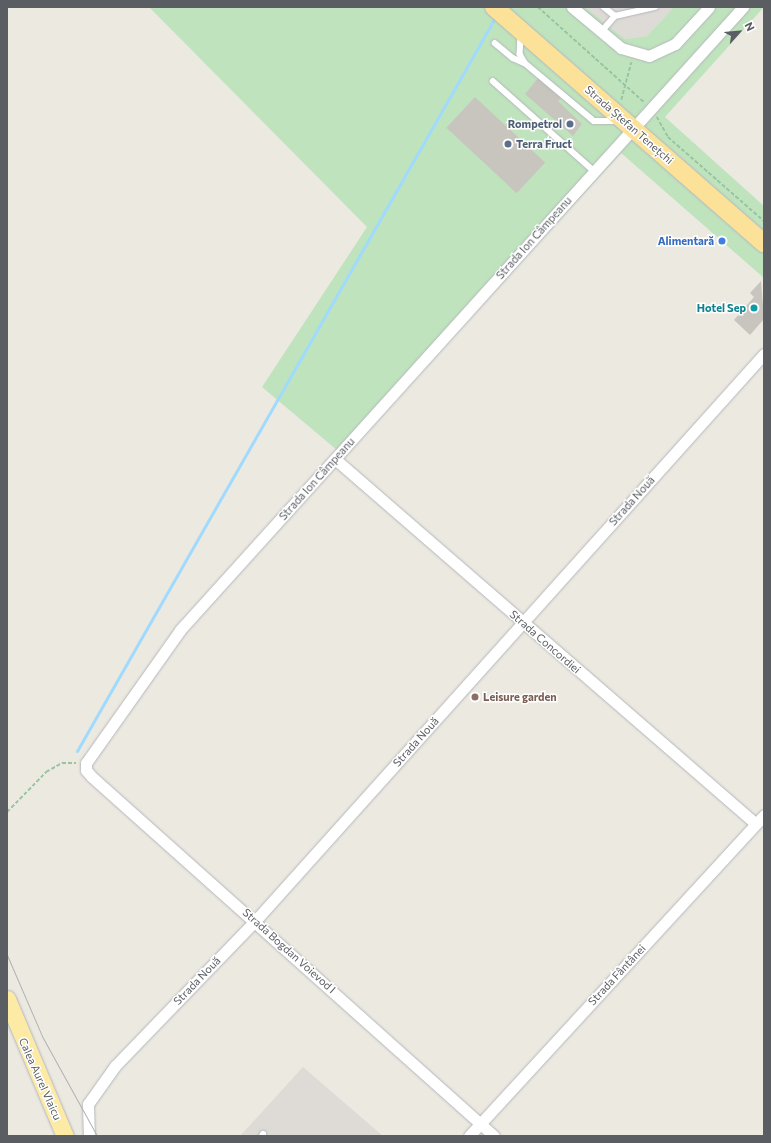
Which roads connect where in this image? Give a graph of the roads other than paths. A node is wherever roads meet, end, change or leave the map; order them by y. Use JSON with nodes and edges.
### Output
{"nodes":[{"id":1,"x":494,"y":7,"type":"edge"},
{"id":2,"x":572,"y":7,"type":"edge"},
{"id":3,"x":604,"y":7,"type":"edge"},
{"id":4,"x":655,"y":7,"type":"edge"},
{"id":5,"x":709,"y":7,"type":"edge"},
{"id":6,"x":743,"y":7,"type":"edge"},
{"id":7,"x":614,"y":16,"type":"junction"},
{"id":8,"x":521,"y":31,"type":"junction"},
{"id":9,"x":601,"y":32,"type":"junction"},
{"id":10,"x":495,"y":43,"type":"dead end"},
{"id":11,"x":525,"y":63,"type":"junction"},
{"id":12,"x":493,"y":81,"type":"dead end"},
{"id":13,"x":623,"y":121,"type":"junction"},
{"id":14,"x":594,"y":171,"type":"junction"},
{"id":15,"x":764,"y":243,"type":"edge"},
{"id":16,"x":764,"y":354,"type":"edge"},
{"id":17,"x":334,"y":460,"type":"junction"},
{"id":18,"x":523,"y":624,"type":"junction"},
{"id":19,"x":85,"y":767,"type":"joint"},
{"id":20,"x":764,"y":815,"type":"edge"},
{"id":21,"x":756,"y":824,"type":"junction"},
{"id":22,"x":255,"y":921,"type":"junction"},
{"id":23,"x":7,"y":1000,"type":"edge"},
{"id":24,"x":480,"y":1124,"type":"junction"},
{"id":25,"x":65,"y":1136,"type":"edge"},
{"id":26,"x":89,"y":1136,"type":"edge"},
{"id":27,"x":469,"y":1136,"type":"edge"},
{"id":28,"x":494,"y":1136,"type":"edge"}],
"edges":[{"from":1,"to":8,"type":"highway","name":"Strada Ștefan Tenețchi"},
{"from":2,"to":9,"type":"street"},
{"from":3,"to":7,"type":"lane"},
{"from":4,"to":7,"type":"lane"},
{"from":5,"to":9,"type":"street"},
{"from":6,"to":13,"type":"street","name":"Strada Ion Câmpeanu"},
{"from":7,"to":9,"type":"lane"},
{"from":8,"to":11,"type":"lane"},
{"from":8,"to":13,"type":"highway","name":"Strada Ștefan Tenețchi"},
{"from":10,"to":11,"type":"lane"},
{"from":11,"to":13,"type":"lane"},
{"from":12,"to":14,"type":"lane"},
{"from":13,"to":14,"type":"street","name":"Strada Ion Câmpeanu"},
{"from":13,"to":15,"type":"highway","name":"Strada Ștefan Tenețchi"},
{"from":14,"to":17,"type":"street","name":"Strada Ion Câmpeanu"},
{"from":16,"to":18,"type":"street","name":"Strada Nouă"},
{"from":17,"to":18,"type":"street","name":"Strada Concordiei"},
{"from":17,"to":19,"type":"street","name":"Strada Ion Câmpeanu"},
{"from":18,"to":21,"type":"street","name":"Strada Concordiei"},
{"from":18,"to":22,"type":"street","name":"Strada Nouă"},
{"from":19,"to":22,"type":"street","name":"Strada Bogdan Voievod I"},
{"from":20,"to":21,"type":"street","name":"Strada Fântânei"},
{"from":21,"to":24,"type":"street","name":"Strada Fântânei"},
{"from":22,"to":24,"type":"street","name":"Strada Bogdan Voievod I"},
{"from":22,"to":26,"type":"street","name":"Strada Nouă"},
{"from":23,"to":25,"type":"main road","name":"Calea Aurel Vlaicu"},
{"from":24,"to":27,"type":"street","name":"Strada Fântânei"},
{"from":24,"to":28,"type":"street","name":"Strada Bogdan Voievod I"}]}
